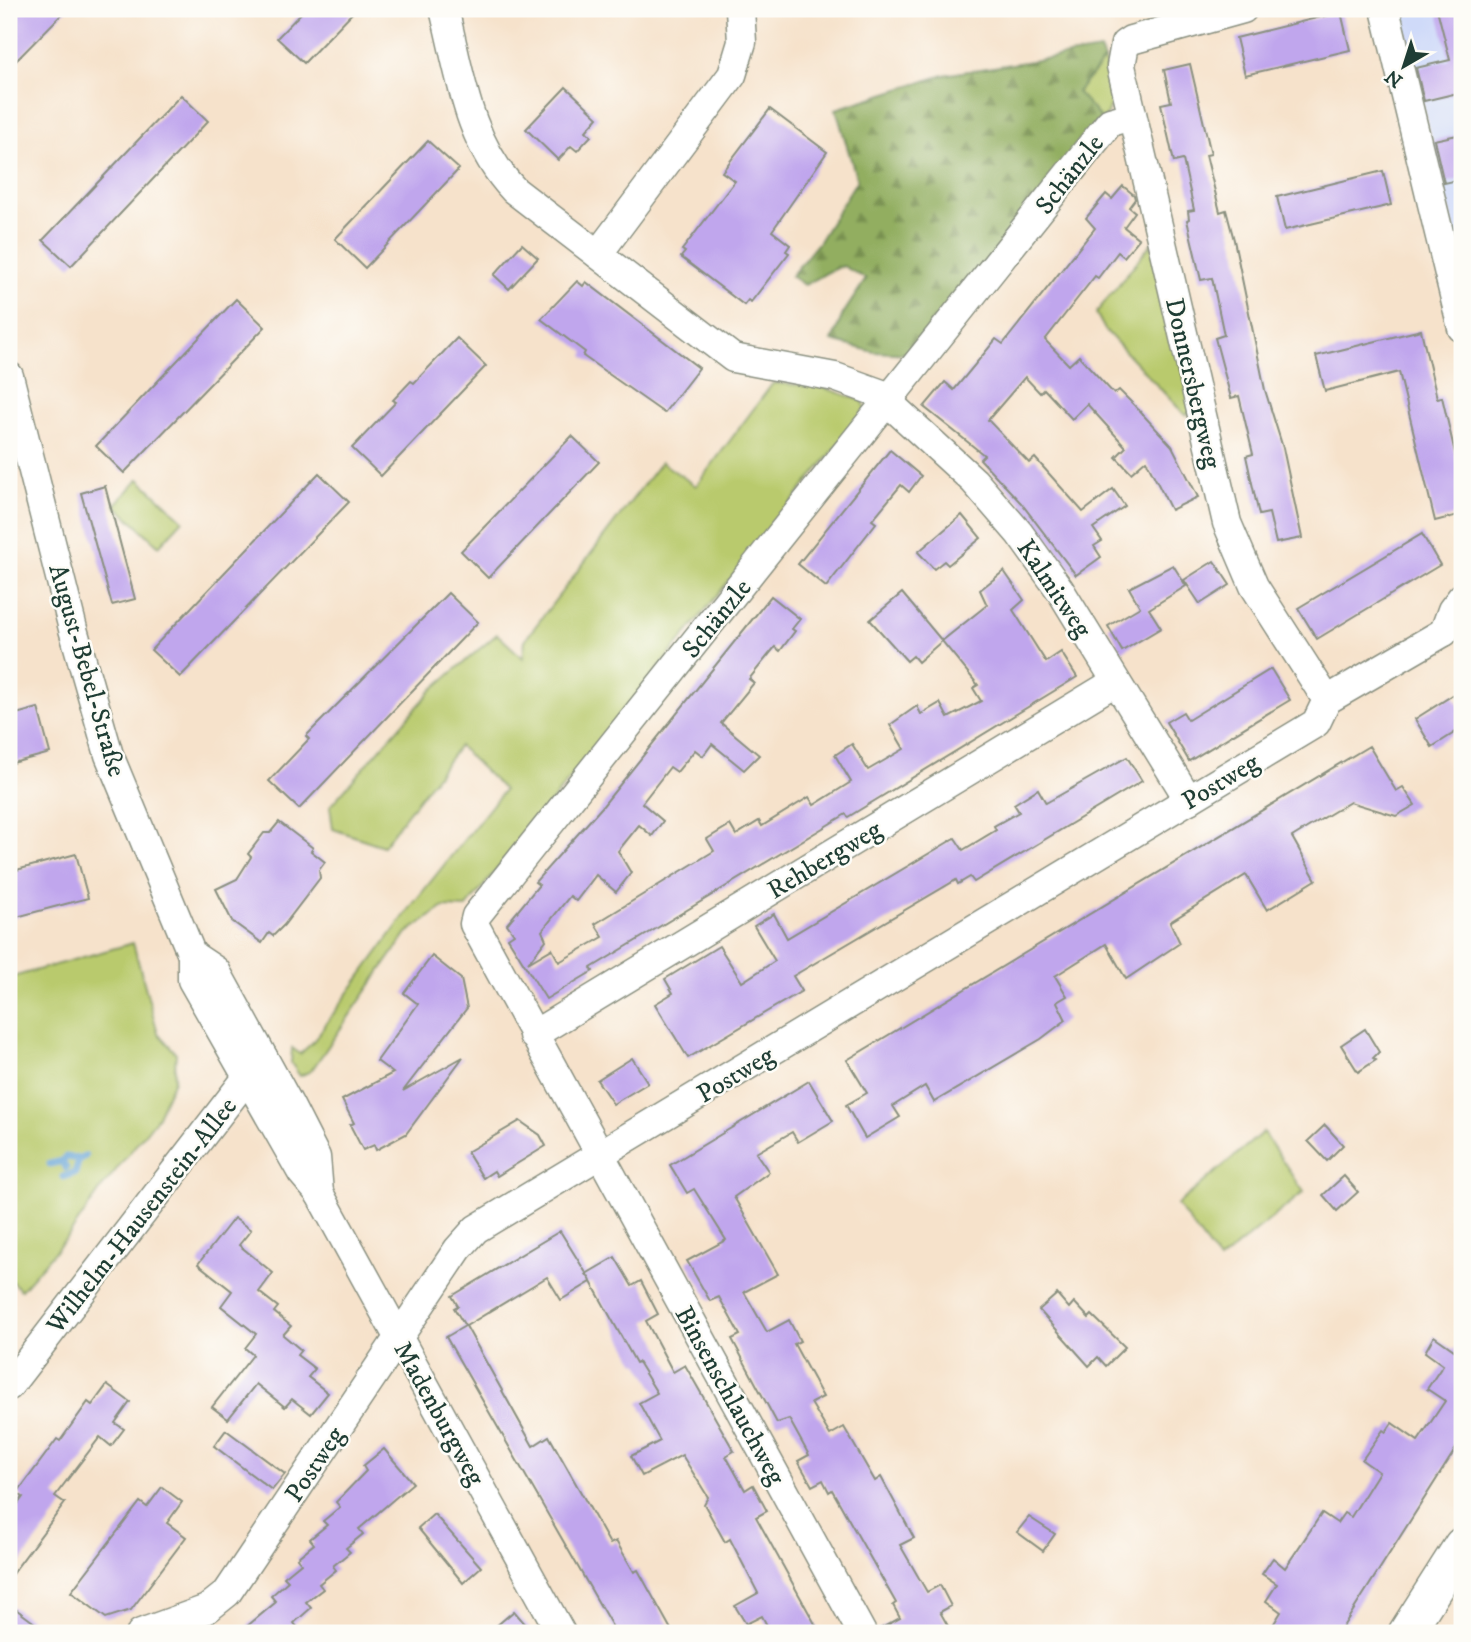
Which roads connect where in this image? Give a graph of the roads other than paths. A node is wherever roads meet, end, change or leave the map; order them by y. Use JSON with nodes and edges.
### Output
{"nodes":[{"id":1,"x":444,"y":9,"type":"edge"},
{"id":2,"x":740,"y":9,"type":"edge"},
{"id":3,"x":1243,"y":9,"type":"edge"},
{"id":4,"x":1385,"y":9,"type":"edge"},
{"id":5,"x":1132,"y":116,"type":"junction"},
{"id":6,"x":598,"y":254,"type":"junction"},
{"id":7,"x":1462,"y":328,"type":"edge"},
{"id":8,"x":9,"y":376,"type":"edge"},
{"id":9,"x":891,"y":400,"type":"junction"},
{"id":10,"x":1462,"y":597,"type":"edge"},
{"id":11,"x":1453,"y":635,"type":"edge"},
{"id":12,"x":1115,"y":682,"type":"junction"},
{"id":13,"x":1327,"y":700,"type":"junction"},
{"id":14,"x":1189,"y":800,"type":"junction"},
{"id":15,"x":533,"y":1035,"type":"junction"},
{"id":16,"x":255,"y":1067,"type":"junction"},
{"id":17,"x":600,"y":1156,"type":"junction"},
{"id":18,"x":399,"y":1338,"type":"junction"},
{"id":19,"x":9,"y":1386,"type":"edge"},
{"id":20,"x":1462,"y":1545,"type":"edge"},
{"id":21,"x":141,"y":1633,"type":"edge"},
{"id":22,"x":561,"y":1633,"type":"edge"},
{"id":23,"x":862,"y":1633,"type":"edge"},
{"id":24,"x":1406,"y":1633,"type":"edge"}],
"edges":[{"from":1,"to":6,"type":"street"},
{"from":2,"to":6,"type":"street"},
{"from":3,"to":5,"type":"street","name":"Donnersbergweg"},
{"from":4,"to":7,"type":"street"},
{"from":5,"to":9,"type":"street","name":"Schänzle"},
{"from":5,"to":13,"type":"street","name":"Donnersbergweg"},
{"from":6,"to":9,"type":"street"},
{"from":8,"to":16,"type":"street","name":"August-Bebel-Straße"},
{"from":9,"to":12,"type":"street","name":"Kalmitweg"},
{"from":9,"to":15,"type":"street","name":"Schänzle"},
{"from":10,"to":11,"type":"street"},
{"from":11,"to":13,"type":"street","name":"Postweg"},
{"from":12,"to":14,"type":"street","name":"Kalmitweg"},
{"from":12,"to":15,"type":"street","name":"Rehbergweg"},
{"from":13,"to":14,"type":"street","name":"Postweg"},
{"from":14,"to":17,"type":"street","name":"Postweg"},
{"from":15,"to":17,"type":"street","name":"Schänzle"},
{"from":16,"to":18,"type":"street","name":"Madenburgweg"},
{"from":16,"to":19,"type":"street","name":"Wilhelm-Hausenstein-Allee"},
{"from":17,"to":18,"type":"street","name":"Postweg"},
{"from":17,"to":23,"type":"street","name":"Binsenschlauchweg"},
{"from":18,"to":21,"type":"street","name":"Postweg"},
{"from":18,"to":22,"type":"street","name":"Madenburgweg"},
{"from":20,"to":24,"type":"main road"}]}
